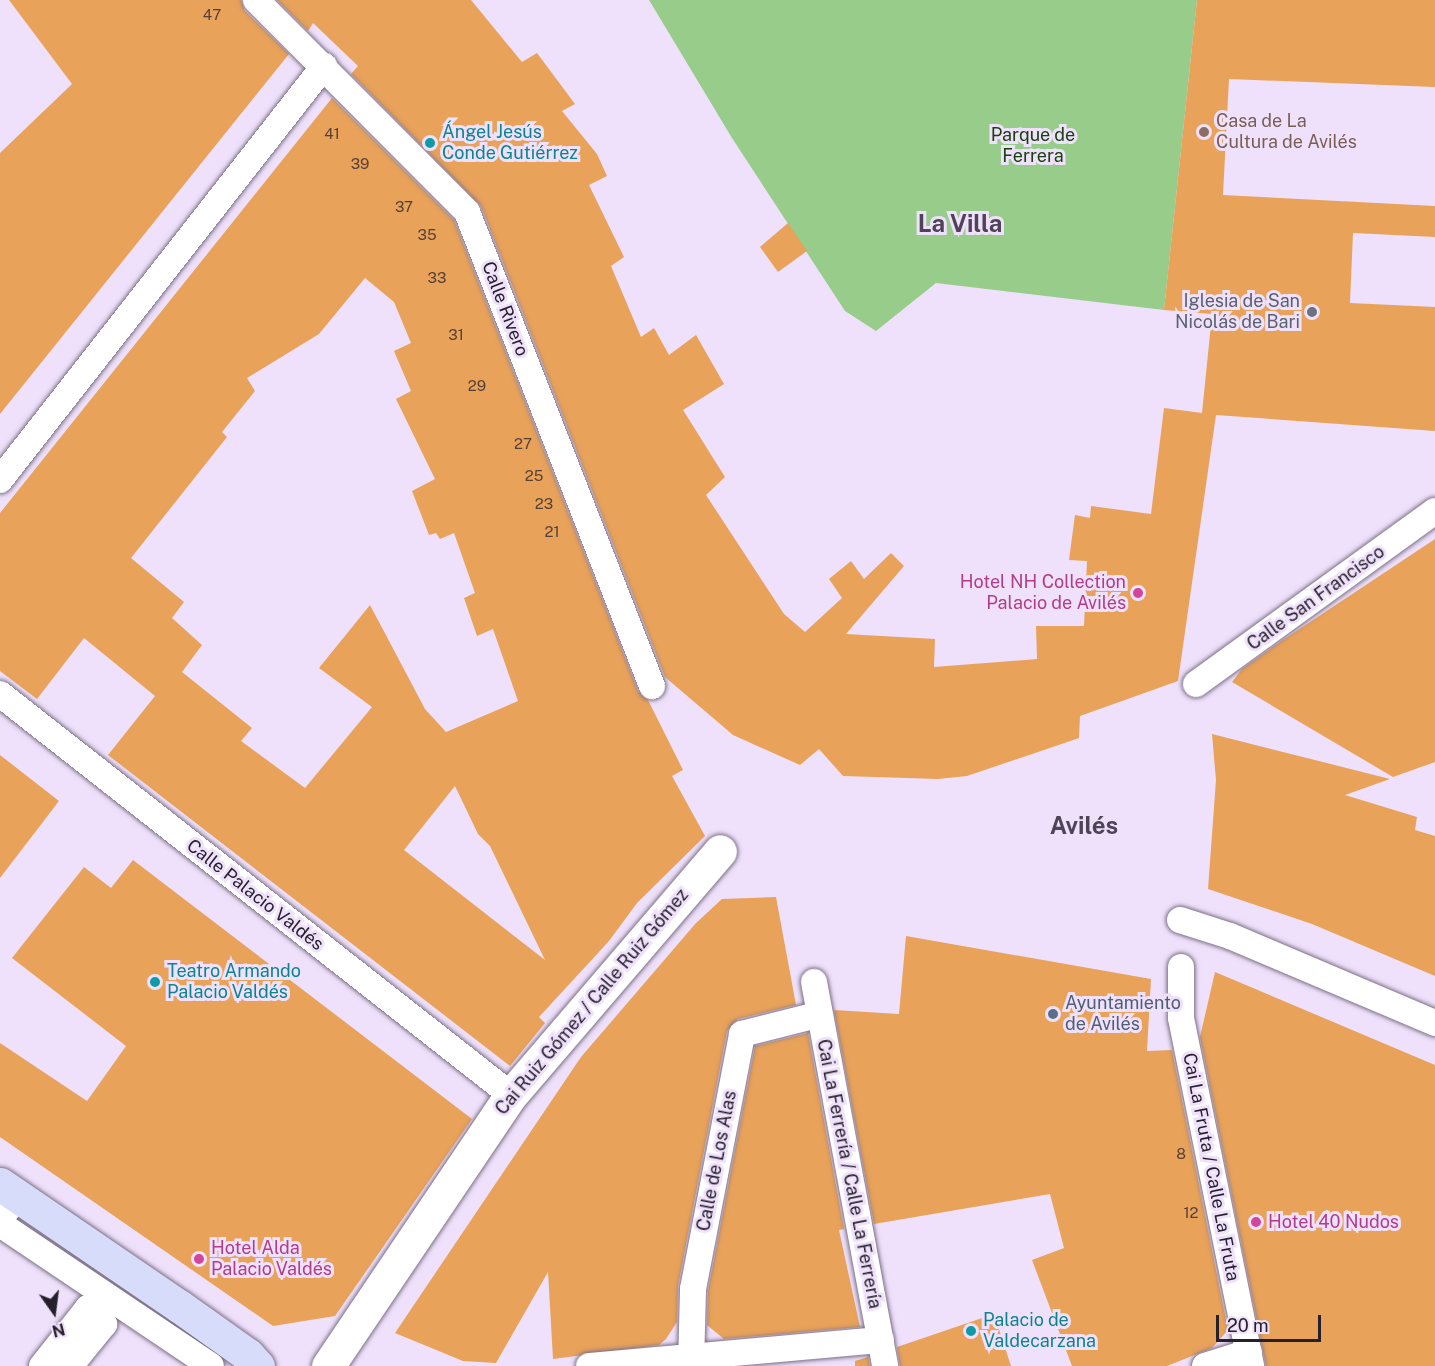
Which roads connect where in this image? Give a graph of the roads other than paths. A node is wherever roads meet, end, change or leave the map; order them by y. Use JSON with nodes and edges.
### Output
{"nodes":[{"id":1,"x":256,"y":0,"type":"edge"},
{"id":2,"x":324,"y":66,"type":"junction"},
{"id":3,"x":0,"y":480,"type":"edge"},
{"id":4,"x":1435,"y":511,"type":"edge"},
{"id":5,"x":1196,"y":684,"type":"dead end"},
{"id":6,"x":652,"y":686,"type":"dead end"},
{"id":7,"x":0,"y":694,"type":"edge"},
{"id":8,"x":720,"y":851,"type":"dead end"},
{"id":9,"x":1180,"y":921,"type":"dead end"},
{"id":10,"x":1181,"y":967,"type":"dead end"},
{"id":11,"x":814,"y":982,"type":"dead end"},
{"id":12,"x":817,"y":1015,"type":"junction"},
{"id":13,"x":1435,"y":1023,"type":"edge"},
{"id":14,"x":511,"y":1095,"type":"junction"},
{"id":15,"x":5,"y":1196,"type":"edge"},
{"id":16,"x":0,"y":1224,"type":"edge"},
{"id":17,"x":881,"y":1340,"type":"junction"},
{"id":18,"x":1250,"y":1359,"type":"edge"},
{"id":19,"x":692,"y":1361,"type":"edge"},
{"id":20,"x":42,"y":1366,"type":"edge"},
{"id":21,"x":70,"y":1366,"type":"edge"},
{"id":22,"x":211,"y":1366,"type":"edge"},
{"id":23,"x":258,"y":1366,"type":"edge"},
{"id":24,"x":328,"y":1366,"type":"edge"},
{"id":25,"x":588,"y":1366,"type":"edge"},
{"id":26,"x":885,"y":1366,"type":"edge"},
{"id":27,"x":1205,"y":1366,"type":"edge"}],
"edges":[{"from":1,"to":2,"type":"street","name":"Calle Rivero"},
{"from":2,"to":3,"type":"street"},
{"from":2,"to":6,"type":"street","name":"Calle Rivero"},
{"from":4,"to":5,"type":"street","name":"Calle San Francisco"},
{"from":7,"to":14,"type":"street","name":"Calle Palacio Valdés"},
{"from":8,"to":14,"type":"street","name":"Cai Ruiz Gómez / Calle Ruiz Gómez"},
{"from":9,"to":13,"type":"street"},
{"from":10,"to":18,"type":"street","name":"Cai La Fruta / Calle La Fruta"},
{"from":11,"to":12,"type":"street","name":"Cai La Ferrería / Calle La Ferrería"},
{"from":12,"to":17,"type":"street","name":"Cai La Ferrería / Calle La Ferrería"},
{"from":12,"to":19,"type":"street","name":"Calle de Los Alas"},
{"from":14,"to":24,"type":"street","name":"Cai Ruiz Gómez / Calle Ruiz Gómez"},
{"from":15,"to":23,"type":"main road"},
{"from":16,"to":22,"type":"street"},
{"from":17,"to":19,"type":"street"},
{"from":17,"to":26,"type":"street","name":"Cai La Ferrería / Calle La Ferrería"},
{"from":18,"to":27,"type":"street"},
{"from":19,"to":25,"type":"street"},
{"from":20,"to":21,"type":"street"}]}
